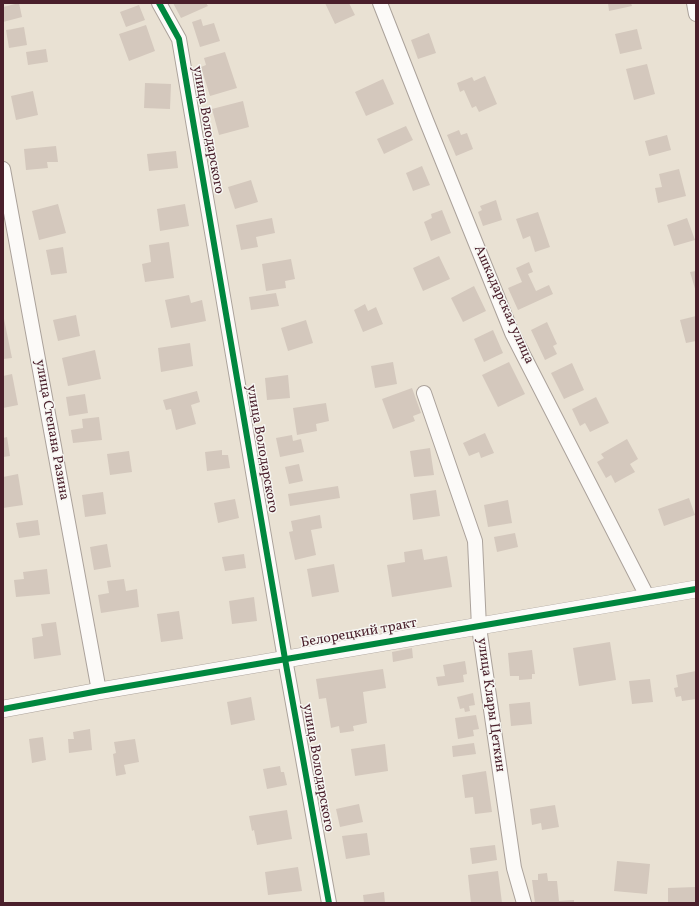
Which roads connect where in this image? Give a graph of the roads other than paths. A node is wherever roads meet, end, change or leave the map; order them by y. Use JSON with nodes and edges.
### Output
{"nodes":[{"id":1,"x":159,"y":3,"type":"edge"},
{"id":2,"x":380,"y":3,"type":"edge"},
{"id":3,"x":694,"y":3,"type":"edge"},
{"id":4,"x":696,"y":14,"type":"edge"},
{"id":5,"x":3,"y":169,"type":"edge"},
{"id":6,"x":424,"y":393,"type":"dead end"},
{"id":7,"x":696,"y":589,"type":"edge"},
{"id":8,"x":648,"y":598,"type":"junction"},
{"id":9,"x":478,"y":627,"type":"junction"},
{"id":10,"x":285,"y":659,"type":"junction"},
{"id":11,"x":99,"y":691,"type":"junction"},
{"id":12,"x":3,"y":709,"type":"edge"},
{"id":13,"x":329,"y":903,"type":"edge"},
{"id":14,"x":524,"y":903,"type":"edge"}],
"edges":[{"from":1,"to":10,"type":"street","name":"улица Володарского"},
{"from":2,"to":8,"type":"street","name":"Ашкадарская улица"},
{"from":3,"to":4,"type":"street"},
{"from":5,"to":11,"type":"street","name":"улица Степана Разина"},
{"from":6,"to":9,"type":"street","name":"улица Клары Цеткин"},
{"from":7,"to":8,"type":"street","name":"Белорецкий тракт"},
{"from":8,"to":9,"type":"street","name":"Белорецкий тракт"},
{"from":9,"to":10,"type":"street","name":"Белорецкий тракт"},
{"from":9,"to":14,"type":"street","name":"улица Клары Цеткин"},
{"from":10,"to":11,"type":"street","name":"Белорецкий тракт"},
{"from":10,"to":13,"type":"street","name":"улица Володарского"},
{"from":11,"to":12,"type":"street","name":"Белорецкий тракт"}]}
